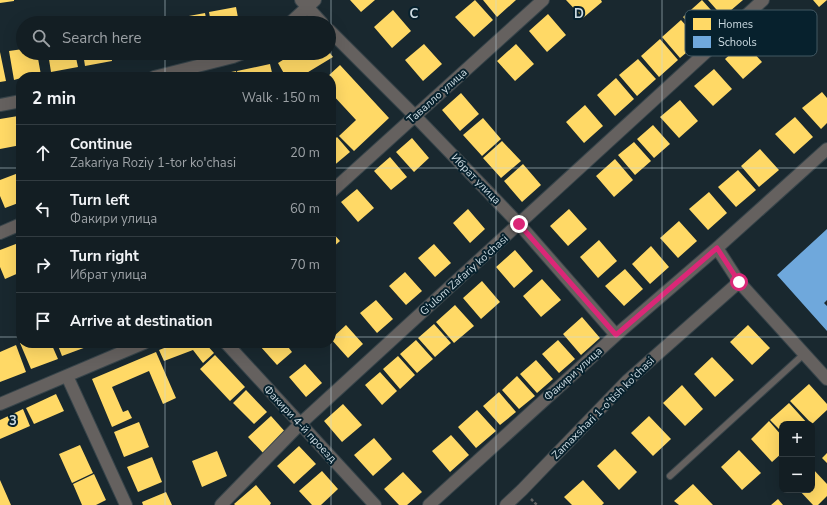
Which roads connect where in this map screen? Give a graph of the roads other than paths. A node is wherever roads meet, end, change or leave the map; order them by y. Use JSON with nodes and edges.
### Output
{"nodes":[{"id":1,"x":543,"y":0,"type":"edge"},
{"id":2,"x":763,"y":0,"type":"edge"},
{"id":3,"x":307,"y":3,"type":"edge"},
{"id":4,"x":752,"y":10,"type":"edge"},
{"id":5,"x":296,"y":16,"type":"edge"},
{"id":6,"x":317,"y":16,"type":"edge"},
{"id":7,"x":336,"y":37,"type":"edge"},
{"id":8,"x":702,"y":56,"type":"edge"},
{"id":9,"x":217,"y":60,"type":"edge"},
{"id":10,"x":173,"y":72,"type":"edge"},
{"id":11,"x":16,"y":102,"type":"edge"},
{"id":12,"x":0,"y":105,"type":"edge"},
{"id":13,"x":415,"y":116,"type":"junction"},
{"id":14,"x":827,"y":149,"type":"edge"},
{"id":15,"x":336,"y":187,"type":"edge"},
{"id":16,"x":519,"y":224,"type":"junction"},
{"id":17,"x":16,"y":226,"type":"edge"},
{"id":18,"x":0,"y":233,"type":"edge"},
{"id":19,"x":717,"y":248,"type":"junction"},
{"id":20,"x":739,"y":282,"type":"junction"},
{"id":21,"x":616,"y":335,"type":"junction"},
{"id":22,"x":132,"y":348,"type":"edge"},
{"id":23,"x":231,"y":348,"type":"edge"},
{"id":24,"x":804,"y":354,"type":"junction"},
{"id":25,"x":67,"y":376,"type":"junction"},
{"id":26,"x":827,"y":379,"type":"edge"},
{"id":27,"x":0,"y":404,"type":"edge"},
{"id":28,"x":300,"y":424,"type":"junction"},
{"id":29,"x":670,"y":476,"type":"dead end"},
{"id":30,"x":126,"y":505,"type":"edge"},
{"id":31,"x":221,"y":505,"type":"edge"},
{"id":32,"x":375,"y":505,"type":"edge"},
{"id":33,"x":429,"y":505,"type":"edge"},
{"id":34,"x":506,"y":505,"type":"edge"}],
"edges":[{"from":1,"to":13,"type":"street","name":"Тавалло улица"},
{"from":2,"to":4,"type":"street","name":"G'ulom Zafariy ko'chasi"},
{"from":3,"to":5,"type":"street"},
{"from":3,"to":6,"type":"street"},
{"from":7,"to":13,"type":"street","name":"Ибрат улица"},
{"from":8,"to":16,"type":"street","name":"G'ulom Zafariy ko'chasi"},
{"from":9,"to":10,"type":"street"},
{"from":11,"to":12,"type":"street"},
{"from":13,"to":15,"type":"street","name":"Тавалло улица"},
{"from":13,"to":16,"type":"street","name":"Ибрат улица"},
{"from":14,"to":19,"type":"street","name":"Факири улица"},
{"from":16,"to":21,"type":"street","name":"Ибрат улица"},
{"from":16,"to":28,"type":"street","name":"G'ulom Zafariy ko'chasi"},
{"from":17,"to":18,"type":"street"},
{"from":19,"to":20,"type":"street"},
{"from":19,"to":21,"type":"street","name":"Факири улица"},
{"from":20,"to":24,"type":"street"},
{"from":20,"to":34,"type":"street","name":"Zamaxshari 1-o'tish ko'chasi"},
{"from":21,"to":33,"type":"street","name":"Факири улица"},
{"from":22,"to":25,"type":"street"},
{"from":23,"to":28,"type":"street","name":"Факири 4-й проезд"},
{"from":24,"to":26,"type":"street"},
{"from":24,"to":29,"type":"lane"},
{"from":25,"to":27,"type":"street"},
{"from":25,"to":30,"type":"street"},
{"from":28,"to":31,"type":"street","name":"G'ulom Zafariy ko'chasi"},
{"from":28,"to":32,"type":"street","name":"Факири 4-й проезд"}]}
